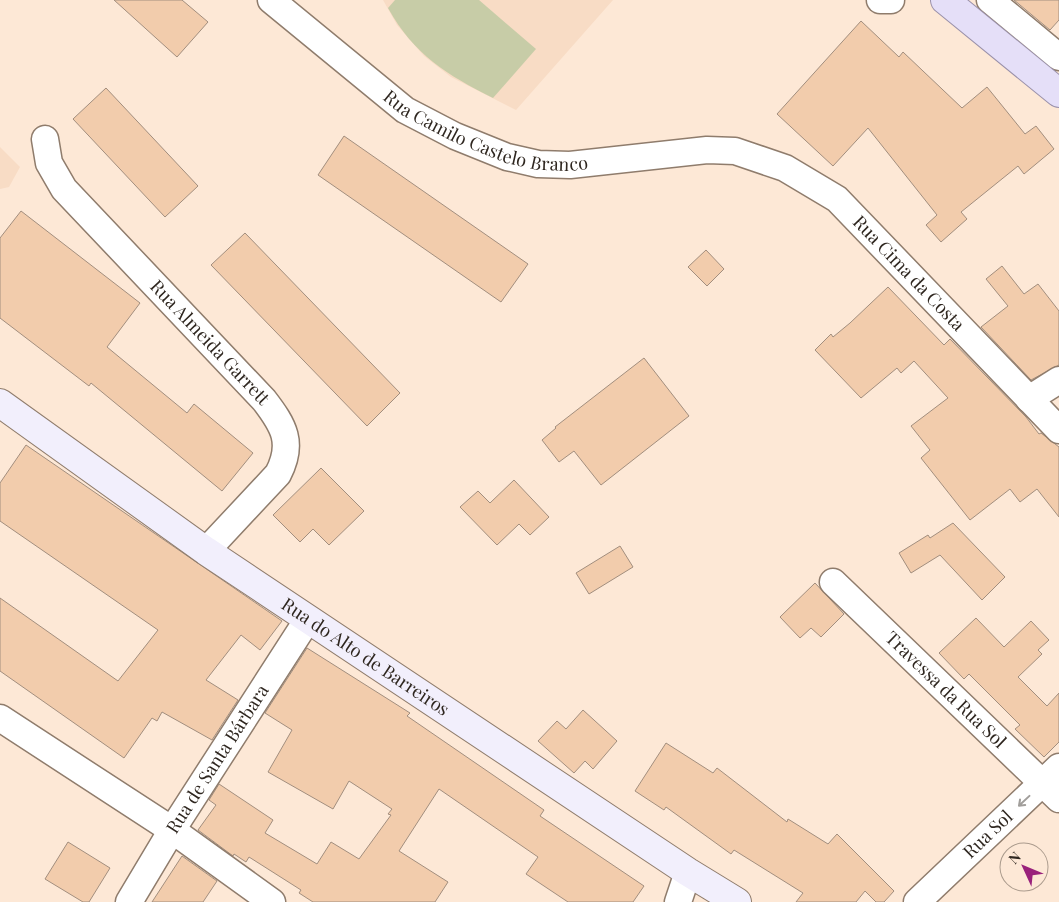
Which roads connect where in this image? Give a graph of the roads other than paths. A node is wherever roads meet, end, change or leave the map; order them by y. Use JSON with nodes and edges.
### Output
{"nodes":[{"id":1,"x":271,"y":0,"type":"edge"},
{"id":2,"x":880,"y":0,"type":"edge"},
{"id":3,"x":891,"y":0,"type":"edge"},
{"id":4,"x":945,"y":0,"type":"edge"},
{"id":5,"x":990,"y":0,"type":"edge"},
{"id":6,"x":1059,"y":57,"type":"edge"},
{"id":7,"x":1059,"y":93,"type":"edge"},
{"id":8,"x":45,"y":139,"type":"dead end"},
{"id":9,"x":735,"y":151,"type":"joint"},
{"id":10,"x":1059,"y":380,"type":"edge"},
{"id":11,"x":1029,"y":399,"type":"junction"},
{"id":12,"x":0,"y":403,"type":"edge"},
{"id":13,"x":1059,"y":430,"type":"edge"},
{"id":14,"x":206,"y":550,"type":"junction"},
{"id":15,"x":833,"y":582,"type":"dead end"},
{"id":16,"x":308,"y":619,"type":"junction"},
{"id":17,"x":0,"y":718,"type":"edge"},
{"id":18,"x":1054,"y":783,"type":"edge"},
{"id":19,"x":172,"y":830,"type":"junction"},
{"id":20,"x":688,"y":872,"type":"junction"},
{"id":21,"x":129,"y":902,"type":"edge"},
{"id":22,"x":272,"y":902,"type":"edge"},
{"id":23,"x":678,"y":902,"type":"edge"},
{"id":24,"x":737,"y":902,"type":"edge"},
{"id":25,"x":917,"y":902,"type":"edge"}],
"edges":[{"from":1,"to":9,"type":"street","name":"Rua Camilo Castelo Branco"},
{"from":2,"to":3,"type":"street"},
{"from":4,"to":7,"type":"main road"},
{"from":5,"to":6,"type":"street"},
{"from":8,"to":14,"type":"street","name":"Rua Almeida Garrett"},
{"from":9,"to":11,"type":"street","name":"Rua Cima da Costa"},
{"from":10,"to":11,"type":"street"},
{"from":11,"to":13,"type":"street","name":"Rua Cima da Costa"},
{"from":12,"to":14,"type":"street","name":"Rua do Alto de Barreiros"},
{"from":14,"to":16,"type":"street","name":"Rua do Alto de Barreiros"},
{"from":15,"to":18,"type":"street","name":"Travessa da Rua Sol"},
{"from":16,"to":19,"type":"street","name":"Rua de Santa Bárbara"},
{"from":16,"to":20,"type":"street","name":"Rua do Alto de Barreiros"},
{"from":17,"to":19,"type":"street"},
{"from":18,"to":25,"type":"street","name":"Rua Sol","one_way":true},
{"from":19,"to":21,"type":"street","name":"Rua de Santa Bárbara"},
{"from":19,"to":22,"type":"street"},
{"from":20,"to":23,"type":"street"},
{"from":20,"to":24,"type":"street","name":"Rua do Alto de Barreiros"}]}
